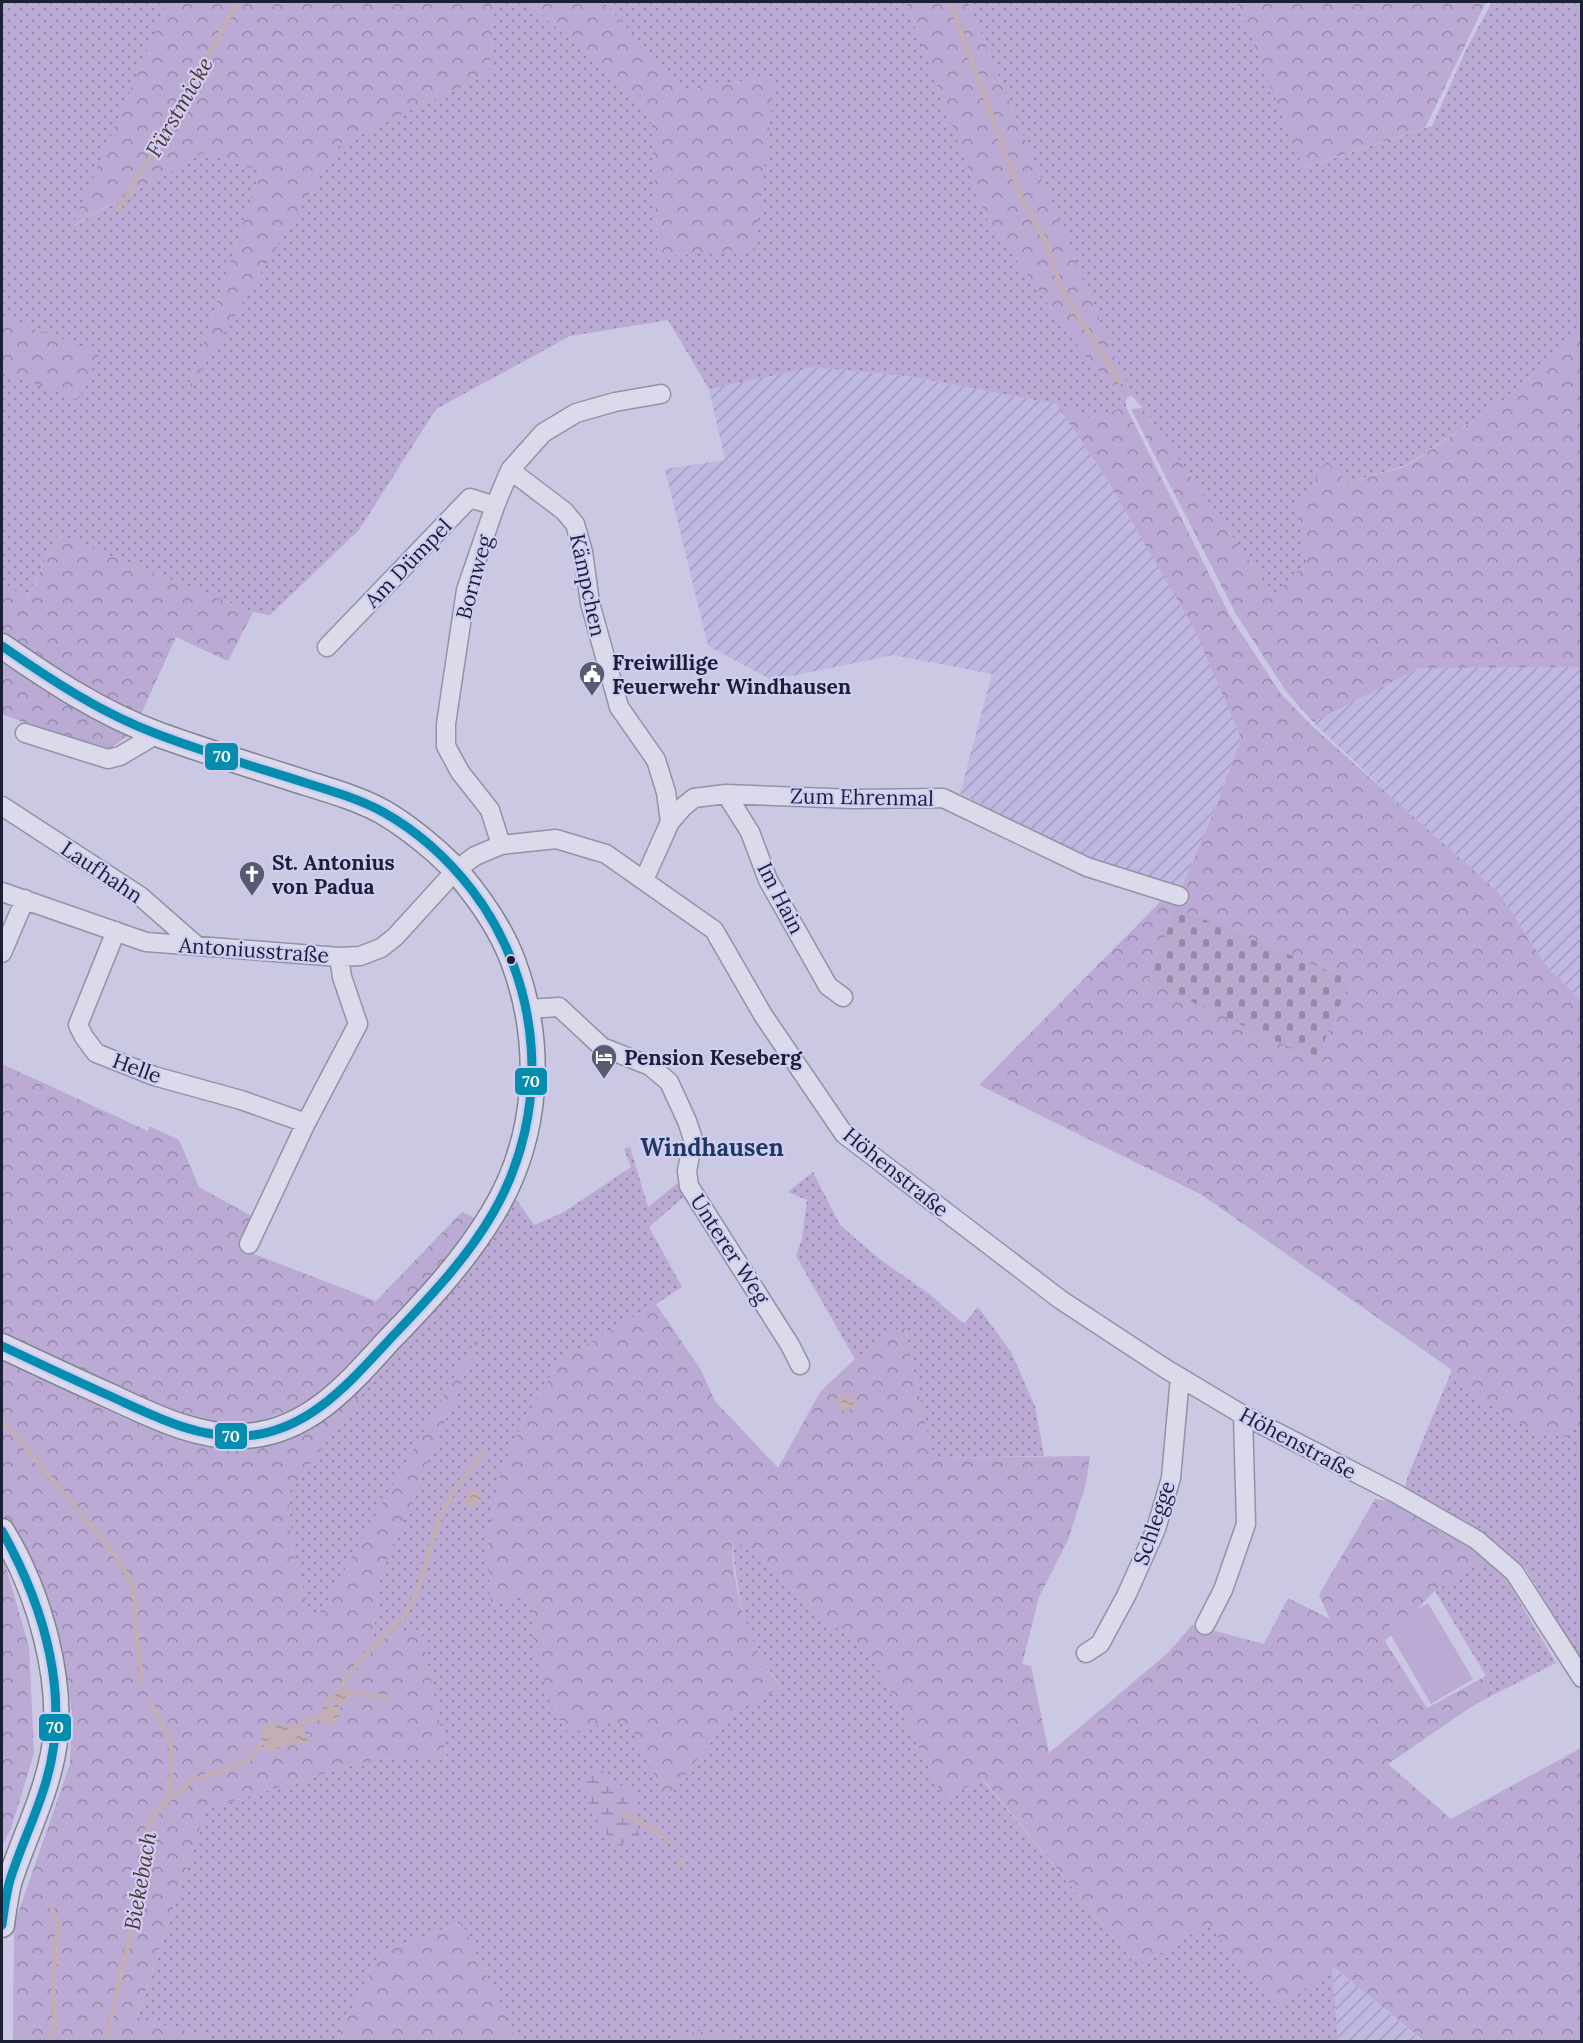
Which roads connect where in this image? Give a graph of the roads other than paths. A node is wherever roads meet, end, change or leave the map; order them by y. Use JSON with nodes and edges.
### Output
{"nodes":[{"id":1,"x":661,"y":394,"type":"dead end"},
{"id":2,"x":510,"y":470,"type":"junction"},
{"id":3,"x":495,"y":506,"type":"junction"},
{"id":4,"x":2,"y":646,"type":"edge"},
{"id":5,"x":327,"y":647,"type":"dead end"},
{"id":6,"x":25,"y":733,"type":"dead end"},
{"id":7,"x":157,"y":734,"type":"junction"},
{"id":8,"x":726,"y":794,"type":"junction"},
{"id":9,"x":2,"y":806,"type":"edge"},
{"id":10,"x":670,"y":822,"type":"junction"},
{"id":11,"x":501,"y":845,"type":"junction"},
{"id":12,"x":456,"y":870,"type":"junction"},
{"id":13,"x":644,"y":880,"type":"junction"},
{"id":14,"x":2,"y":892,"type":"edge"},
{"id":15,"x":1179,"y":896,"type":"dead end"},
{"id":16,"x":25,"y":899,"type":"junction"},
{"id":17,"x":116,"y":931,"type":"junction"},
{"id":18,"x":197,"y":945,"type":"junction"},
{"id":19,"x":2,"y":953,"type":"edge"},
{"id":20,"x":339,"y":957,"type":"junction"},
{"id":21,"x":843,"y":997,"type":"dead end"},
{"id":22,"x":527,"y":1009,"type":"junction"},
{"id":23,"x":306,"y":1123,"type":"junction"},
{"id":24,"x":249,"y":1244,"type":"dead end"},
{"id":25,"x":2,"y":1346,"type":"edge"},
{"id":26,"x":800,"y":1365,"type":"dead end"},
{"id":27,"x":1180,"y":1377,"type":"junction"},
{"id":28,"x":1243,"y":1415,"type":"junction"},
{"id":29,"x":2,"y":1531,"type":"edge"},
{"id":30,"x":1205,"y":1625,"type":"dead end"},
{"id":31,"x":1086,"y":1653,"type":"dead end"},
{"id":32,"x":1581,"y":1678,"type":"edge"},
{"id":33,"x":2,"y":1925,"type":"edge"}],
"edges":[{"from":1,"to":2,"type":"street","name":"Bornweg"},
{"from":2,"to":3,"type":"street","name":"Bornweg"},
{"from":2,"to":10,"type":"street","name":"Kämpchen"},
{"from":3,"to":5,"type":"street","name":"Am Dümpel"},
{"from":3,"to":11,"type":"street","name":"Bornweg"},
{"from":4,"to":7,"type":"main road"},
{"from":6,"to":7,"type":"street"},
{"from":7,"to":12,"type":"main road"},
{"from":8,"to":10,"type":"street","name":"Zum Ehrenmal"},
{"from":8,"to":15,"type":"street","name":"Zum Ehrenmal"},
{"from":8,"to":21,"type":"street","name":"Im Hain"},
{"from":9,"to":18,"type":"street","name":"Laufhahn"},
{"from":10,"to":13,"type":"street","name":"Zum Ehrenmal"},
{"from":11,"to":12,"type":"street","name":"Höhenstraße"},
{"from":11,"to":13,"type":"street","name":"Höhenstraße"},
{"from":12,"to":20,"type":"street","name":"Antoniusstraße"},
{"from":12,"to":22,"type":"main road"},
{"from":13,"to":27,"type":"street","name":"Höhenstraße"},
{"from":14,"to":16,"type":"street","name":"Antoniusstraße"},
{"from":16,"to":17,"type":"street","name":"Antoniusstraße"},
{"from":16,"to":19,"type":"street"},
{"from":17,"to":18,"type":"street","name":"Antoniusstraße"},
{"from":17,"to":23,"type":"street","name":"Helle"},
{"from":18,"to":20,"type":"street","name":"Antoniusstraße"},
{"from":20,"to":23,"type":"street"},
{"from":22,"to":25,"type":"main road"},
{"from":22,"to":26,"type":"street","name":"Unterer Weg"},
{"from":23,"to":24,"type":"street"},
{"from":27,"to":28,"type":"street","name":"Höhenstraße"},
{"from":27,"to":31,"type":"street","name":"Schlegge"},
{"from":28,"to":30,"type":"street"},
{"from":28,"to":32,"type":"street","name":"Höhenstraße"},
{"from":29,"to":33,"type":"main road"}]}
